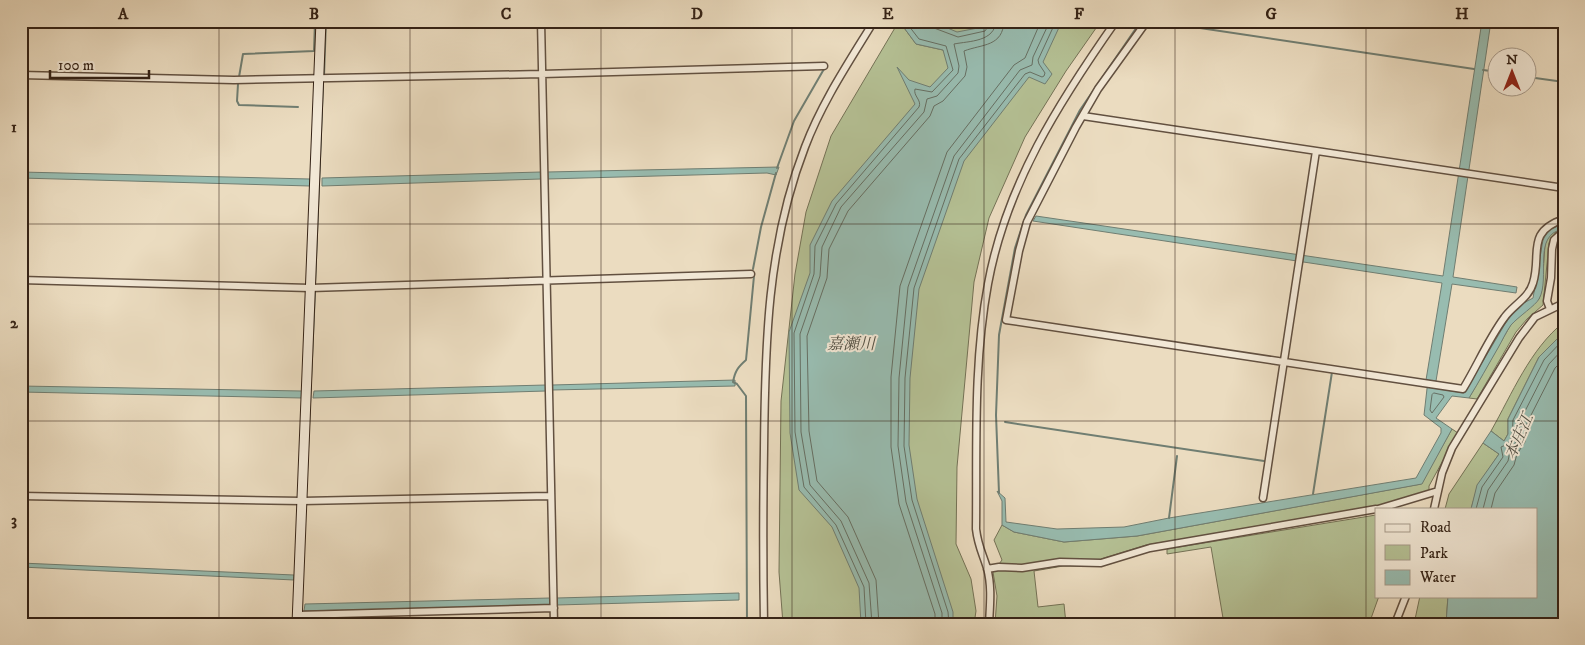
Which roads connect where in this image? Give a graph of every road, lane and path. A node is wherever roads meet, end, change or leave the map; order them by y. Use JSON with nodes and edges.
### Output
{"nodes":[{"id":1,"x":321,"y":21,"type":"edge"},
{"id":2,"x":541,"y":21,"type":"edge"},
{"id":3,"x":874,"y":21,"type":"edge"},
{"id":4,"x":1116,"y":21,"type":"edge"},
{"id":5,"x":1147,"y":21,"type":"edge"},
{"id":6,"x":824,"y":66,"type":"dead end"},
{"id":7,"x":542,"y":74,"type":"junction"},
{"id":8,"x":21,"y":75,"type":"edge"},
{"id":9,"x":318,"y":79,"type":"junction"},
{"id":10,"x":1083,"y":116,"type":"junction"},
{"id":11,"x":1316,"y":151,"type":"junction"},
{"id":12,"x":1564,"y":188,"type":"edge"},
{"id":13,"x":1564,"y":219,"type":"edge"},
{"id":14,"x":1564,"y":231,"type":"edge"},
{"id":15,"x":751,"y":274,"type":"dead end"},
{"id":16,"x":21,"y":280,"type":"edge"},
{"id":17,"x":546,"y":281,"type":"junction"},
{"id":18,"x":310,"y":288,"type":"junction"},
{"id":19,"x":1564,"y":303,"type":"edge"},
{"id":20,"x":1550,"y":309,"type":"junction"},
{"id":21,"x":1284,"y":361,"type":"junction"},
{"id":22,"x":1438,"y":491,"type":"junction"},
{"id":23,"x":21,"y":496,"type":"edge"},
{"id":24,"x":551,"y":496,"type":"junction"},
{"id":25,"x":1263,"y":498,"type":"dead end"},
{"id":26,"x":302,"y":501,"type":"junction"},
{"id":27,"x":1380,"y":508,"type":"edge"},
{"id":28,"x":1434,"y":508,"type":"edge"},
{"id":29,"x":1375,"y":509,"type":"edge"},
{"id":30,"x":987,"y":569,"type":"junction"},
{"id":31,"x":1405,"y":598,"type":"edge"},
{"id":32,"x":554,"y":608,"type":"junction"},
{"id":33,"x":298,"y":619,"type":"edge"},
{"id":34,"x":554,"y":624,"type":"edge"},
{"id":35,"x":764,"y":624,"type":"edge"},
{"id":36,"x":989,"y":624,"type":"edge"},
{"id":37,"x":1395,"y":624,"type":"edge"}],
"edges":[{"from":1,"to":9,"type":"street"},
{"from":2,"to":7,"type":"street"},
{"from":3,"to":35,"type":"street"},
{"from":4,"to":30,"type":"street"},
{"from":5,"to":10,"type":"street"},
{"from":6,"to":7,"type":"street"},
{"from":7,"to":9,"type":"street"},
{"from":7,"to":17,"type":"street"},
{"from":8,"to":9,"type":"street"},
{"from":9,"to":18,"type":"street"},
{"from":10,"to":11,"type":"street"},
{"from":10,"to":21,"type":"street"},
{"from":11,"to":12,"type":"street"},
{"from":11,"to":21,"type":"street"},
{"from":13,"to":21,"type":"street"},
{"from":14,"to":20,"type":"street"},
{"from":15,"to":17,"type":"street"},
{"from":16,"to":18,"type":"street"},
{"from":17,"to":18,"type":"street"},
{"from":17,"to":24,"type":"street"},
{"from":18,"to":26,"type":"street"},
{"from":19,"to":20,"type":"street"},
{"from":20,"to":22,"type":"street"},
{"from":21,"to":25,"type":"street"},
{"from":22,"to":27,"type":"street"},
{"from":22,"to":28,"type":"street"},
{"from":23,"to":26,"type":"street"},
{"from":24,"to":26,"type":"street"},
{"from":24,"to":32,"type":"street"},
{"from":26,"to":33,"type":"street"},
{"from":29,"to":30,"type":"street"},
{"from":30,"to":36,"type":"street"},
{"from":31,"to":37,"type":"street"},
{"from":32,"to":33,"type":"street"},
{"from":32,"to":34,"type":"street"}]}
